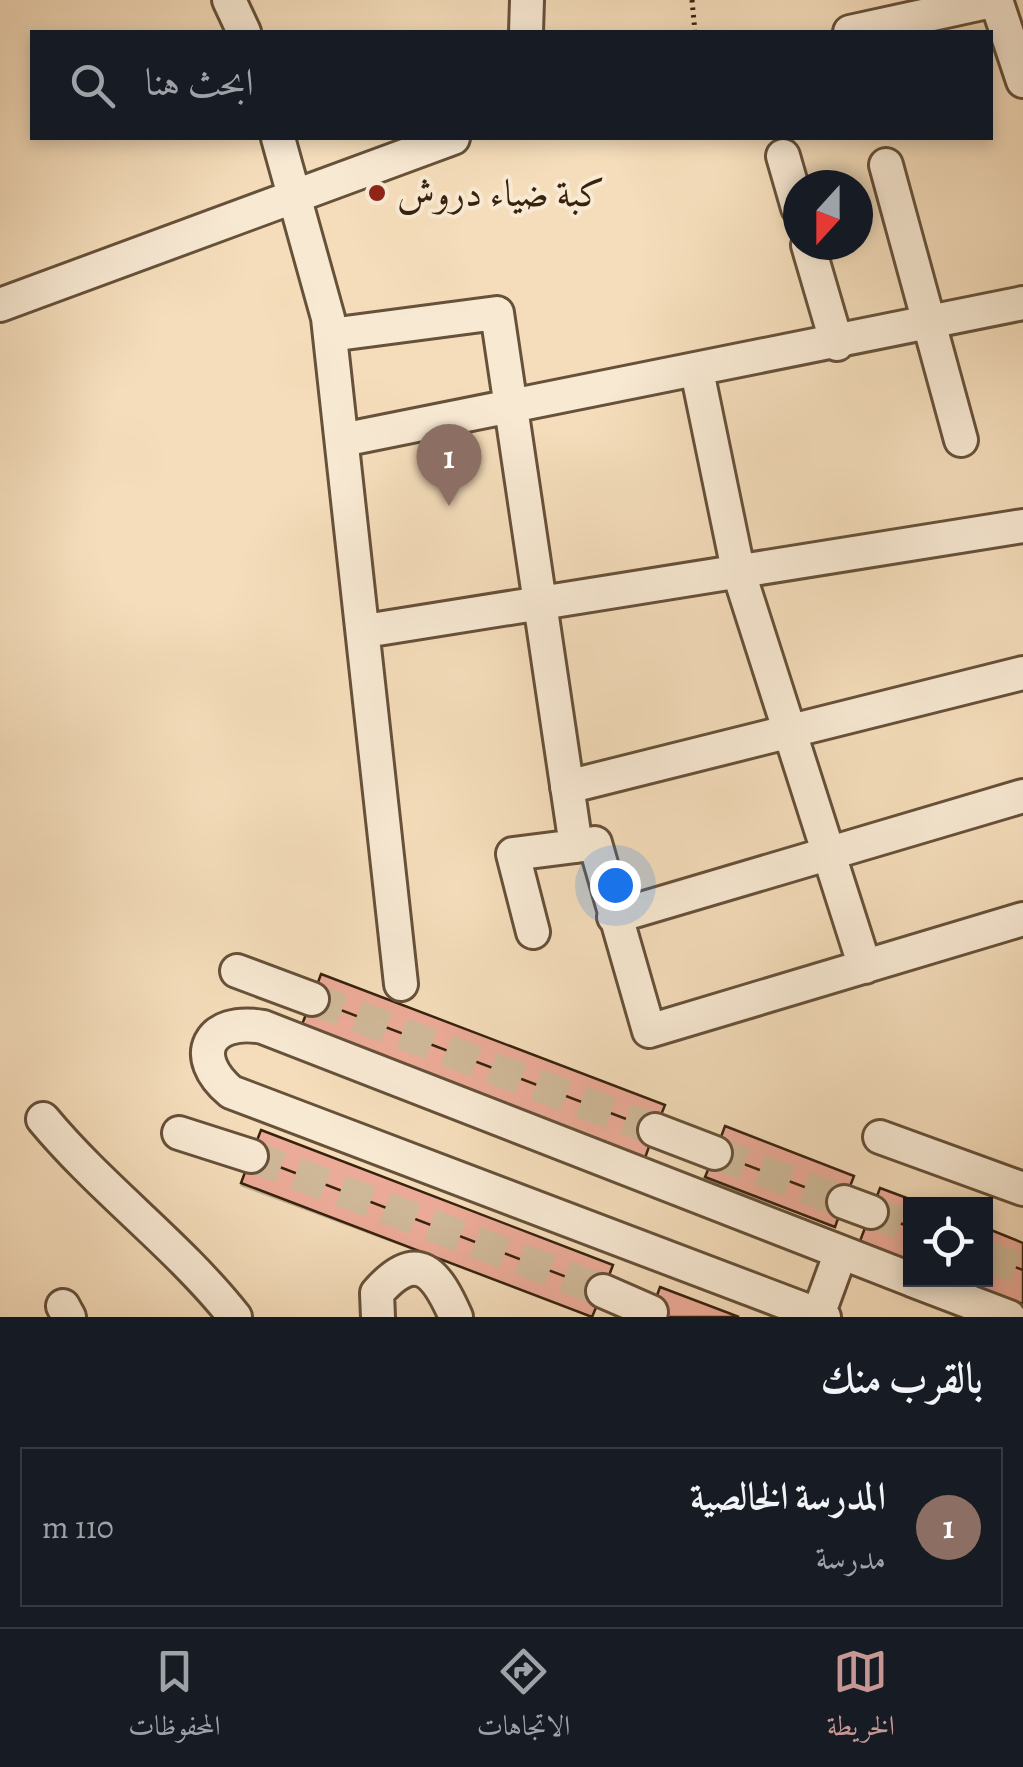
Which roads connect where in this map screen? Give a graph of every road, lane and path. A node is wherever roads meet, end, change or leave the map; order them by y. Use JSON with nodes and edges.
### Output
{"nodes":[{"id":1,"x":229,"y":0,"type":"edge"},
{"id":2,"x":527,"y":0,"type":"edge"},
{"id":3,"x":692,"y":0,"type":"edge"},
{"id":4,"x":996,"y":0,"type":"edge"},
{"id":5,"x":243,"y":30,"type":"edge"},
{"id":6,"x":526,"y":30,"type":"edge"},
{"id":7,"x":695,"y":30,"type":"edge"},
{"id":8,"x":859,"y":30,"type":"edge"},
{"id":9,"x":1023,"y":81,"type":"edge"},
{"id":10,"x":279,"y":140,"type":"edge"},
{"id":11,"x":447,"y":140,"type":"edge"},
{"id":12,"x":783,"y":156,"type":"dead end"},
{"id":13,"x":886,"y":165,"type":"dead end"},
{"id":14,"x":787,"y":170,"type":"edge"},
{"id":15,"x":296,"y":194,"type":"junction"},
{"id":16,"x":812,"y":260,"type":"edge"},
{"id":17,"x":1023,"y":304,"type":"edge"},
{"id":18,"x":0,"y":305,"type":"edge"},
{"id":19,"x":929,"y":324,"type":"junction"},
{"id":20,"x":330,"y":335,"type":"junction"},
{"id":21,"x":836,"y":344,"type":"junction"},
{"id":22,"x":697,"y":372,"type":"junction"},
{"id":23,"x":510,"y":408,"type":"junction"},
{"id":24,"x":342,"y":440,"type":"junction"},
{"id":25,"x":960,"y":440,"type":"dead end"},
{"id":26,"x":1023,"y":526,"type":"edge"},
{"id":27,"x":738,"y":570,"type":"junction"},
{"id":28,"x":536,"y":601,"type":"junction"},
{"id":29,"x":365,"y":631,"type":"junction"},
{"id":30,"x":1023,"y":673,"type":"edge"},
{"id":31,"x":790,"y":732,"type":"junction"},
{"id":32,"x":567,"y":787,"type":"junction"},
{"id":33,"x":1023,"y":796,"type":"edge"},
{"id":34,"x":576,"y":846,"type":"junction"},
{"id":35,"x":829,"y":853,"type":"junction"},
{"id":36,"x":614,"y":916,"type":"junction"},
{"id":37,"x":1023,"y":919,"type":"edge"},
{"id":38,"x":532,"y":932,"type":"dead end"},
{"id":39,"x":865,"y":967,"type":"junction"},
{"id":40,"x":237,"y":971,"type":"dead end"},
{"id":41,"x":401,"y":984,"type":"dead end"},
{"id":42,"x":312,"y":999,"type":"tunnel mouth"},
{"id":43,"x":42,"y":1119,"type":"dead end"},
{"id":44,"x":655,"y":1130,"type":"tunnel mouth"},
{"id":45,"x":179,"y":1133,"type":"dead end"},
{"id":46,"x":880,"y":1137,"type":"dead end"},
{"id":47,"x":715,"y":1153,"type":"tunnel mouth"},
{"id":48,"x":251,"y":1156,"type":"tunnel mouth"},
{"id":49,"x":1023,"y":1189,"type":"edge"},
{"id":50,"x":841,"y":1252,"type":"junction"},
{"id":51,"x":903,"y":1276,"type":"edge"},
{"id":52,"x":932,"y":1287,"type":"edge"},
{"id":53,"x":602,"y":1291,"type":"tunnel mouth"},
{"id":54,"x":651,"y":1312,"type":"dead end"},
{"id":55,"x":821,"y":1316,"type":"edge"},
{"id":56,"x":235,"y":1317,"type":"edge"},
{"id":57,"x":378,"y":1317,"type":"edge"},
{"id":58,"x":456,"y":1317,"type":"edge"},
{"id":59,"x":1009,"y":1317,"type":"edge"}],
"edges":[{"from":1,"to":5,"type":"street"},
{"from":2,"to":6,"type":"street"},
{"from":3,"to":7,"type":"path"},
{"from":4,"to":8,"type":"street"},
{"from":4,"to":9,"type":"street"},
{"from":10,"to":15,"type":"street"},
{"from":11,"to":15,"type":"street"},
{"from":12,"to":14,"type":"street"},
{"from":13,"to":19,"type":"street"},
{"from":15,"to":18,"type":"street"},
{"from":15,"to":20,"type":"street"},
{"from":16,"to":21,"type":"street"},
{"from":17,"to":19,"type":"street"},
{"from":19,"to":21,"type":"street"},
{"from":19,"to":25,"type":"street"},
{"from":20,"to":23,"type":"street"},
{"from":20,"to":24,"type":"street"},
{"from":21,"to":22,"type":"street"},
{"from":22,"to":23,"type":"street"},
{"from":22,"to":27,"type":"street"},
{"from":23,"to":24,"type":"street"},
{"from":23,"to":28,"type":"street"},
{"from":24,"to":29,"type":"street"},
{"from":26,"to":27,"type":"street"},
{"from":27,"to":28,"type":"street"},
{"from":27,"to":31,"type":"street"},
{"from":28,"to":29,"type":"street"},
{"from":28,"to":32,"type":"street"},
{"from":29,"to":41,"type":"street"},
{"from":30,"to":31,"type":"street"},
{"from":31,"to":32,"type":"street"},
{"from":31,"to":35,"type":"street"},
{"from":32,"to":34,"type":"street"},
{"from":33,"to":35,"type":"street"},
{"from":34,"to":36,"type":"street"},
{"from":34,"to":38,"type":"street"},
{"from":35,"to":36,"type":"street"},
{"from":35,"to":39,"type":"street"},
{"from":36,"to":39,"type":"street"},
{"from":37,"to":39,"type":"street"},
{"from":40,"to":42,"type":"street"},
{"from":43,"to":56,"type":"street"},
{"from":44,"to":47,"type":"street"},
{"from":45,"to":48,"type":"street"},
{"from":46,"to":49,"type":"street"},
{"from":50,"to":51,"type":"street"},
{"from":50,"to":55,"type":"street"},
{"from":50,"to":55,"type":"street"},
{"from":52,"to":59,"type":"street"},
{"from":53,"to":54,"type":"street"},
{"from":57,"to":58,"type":"street"}]}
